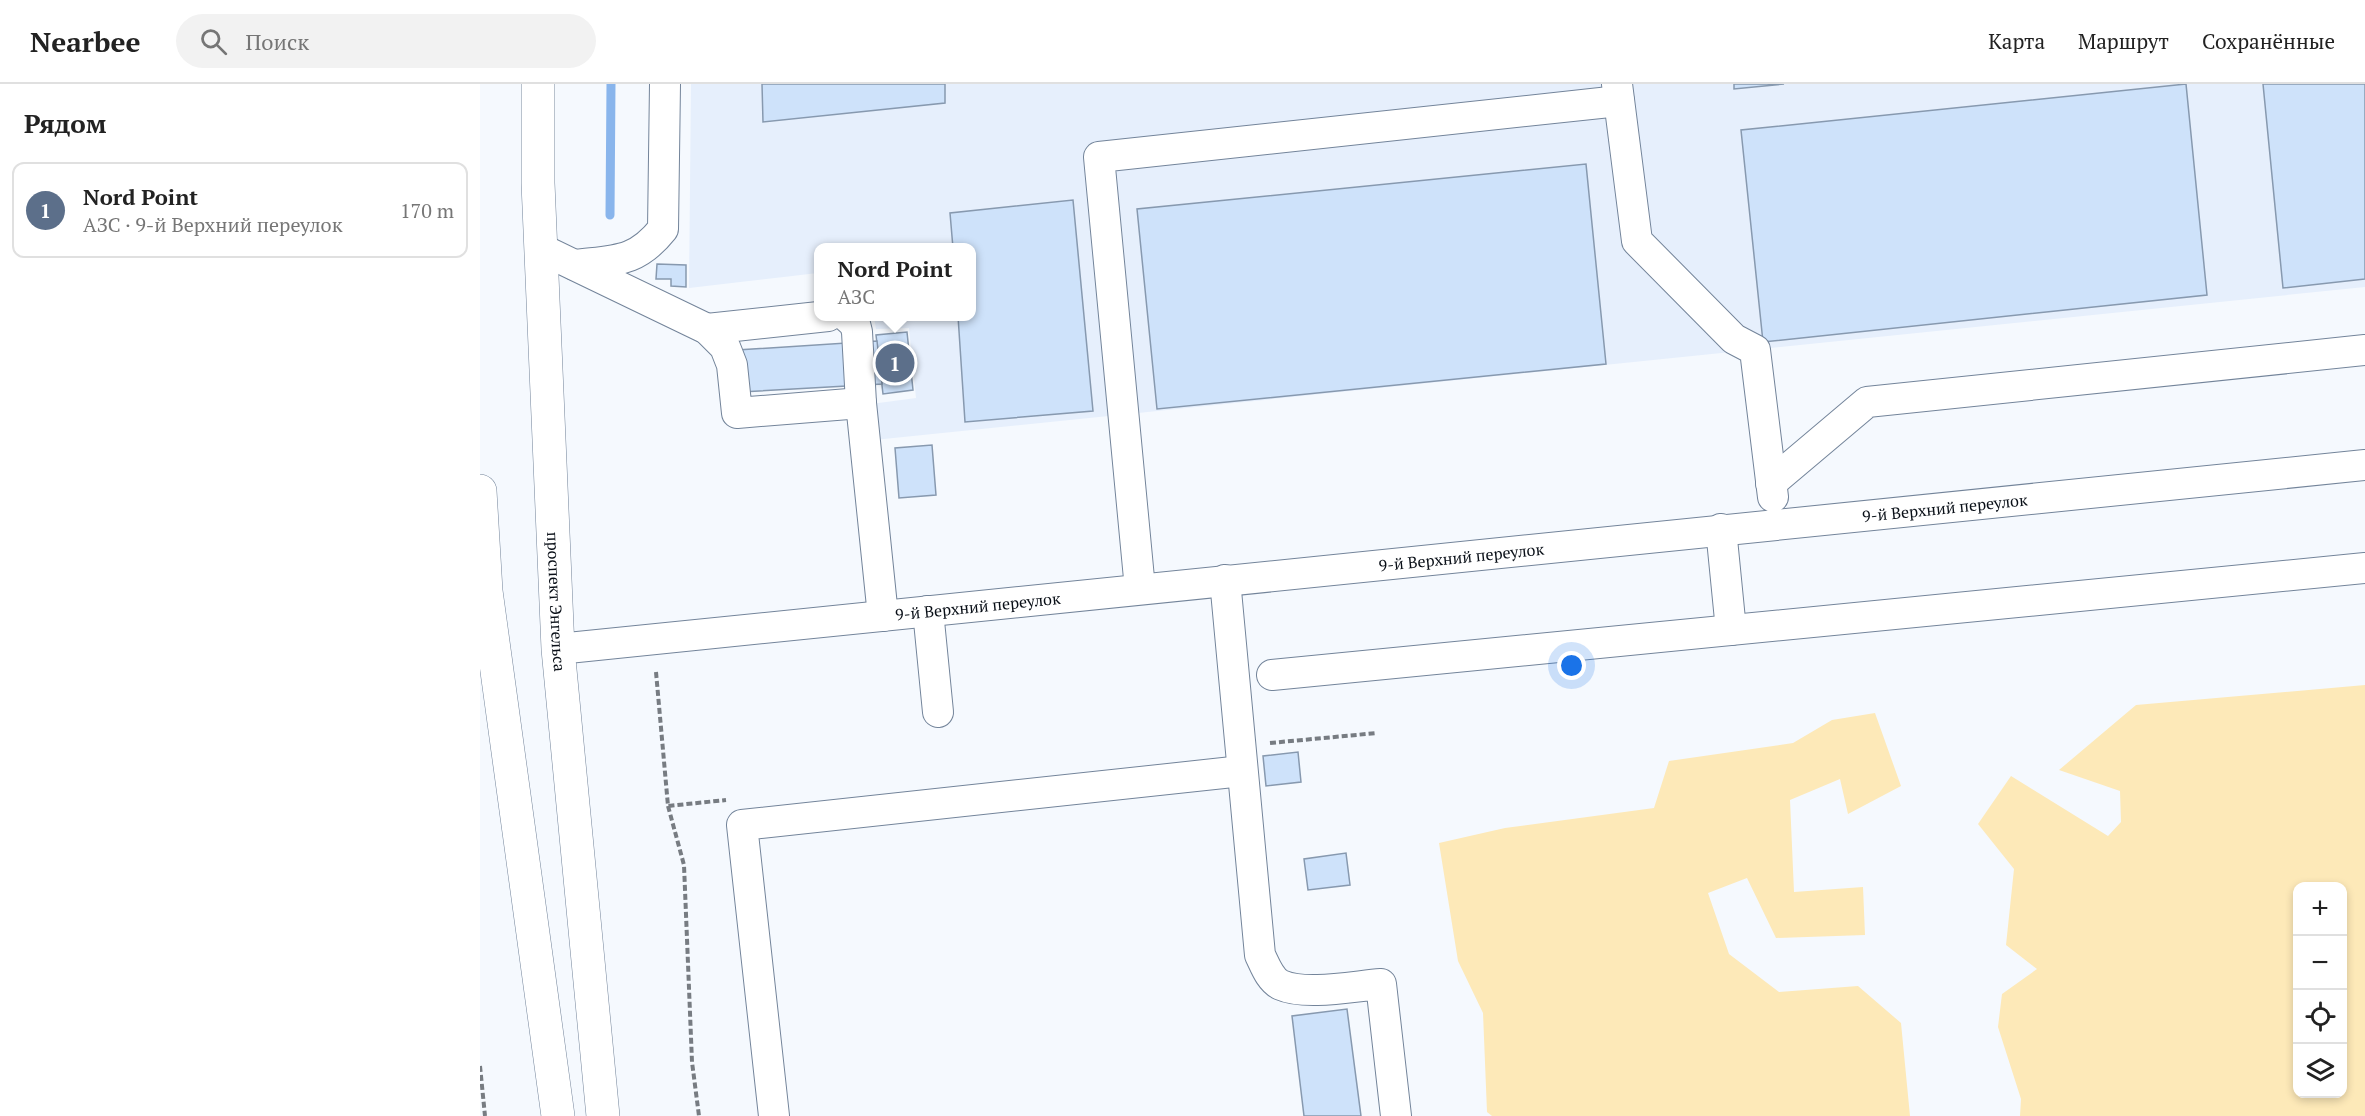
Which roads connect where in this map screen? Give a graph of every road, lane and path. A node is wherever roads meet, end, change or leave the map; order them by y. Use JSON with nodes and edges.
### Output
{"nodes":[{"id":1,"x":538,"y":84,"type":"edge"},
{"id":2,"x":665,"y":84,"type":"edge"},
{"id":3,"x":1618,"y":92,"type":"edge"},
{"id":4,"x":541,"y":249,"type":"junction"},
{"id":5,"x":575,"y":265,"type":"junction"},
{"id":6,"x":814,"y":318,"type":"edge"},
{"id":7,"x":852,"y":321,"type":"edge"},
{"id":8,"x":707,"y":329,"type":"junction"},
{"id":9,"x":2365,"y":350,"type":"edge"},
{"id":10,"x":861,"y":403,"type":"junction"},
{"id":11,"x":2365,"y":465,"type":"edge"},
{"id":12,"x":1771,"y":483,"type":"junction"},
{"id":13,"x":480,"y":491,"type":"edge"},
{"id":14,"x":1776,"y":524,"type":"junction"},
{"id":15,"x":1721,"y":530,"type":"junction"},
{"id":16,"x":2365,"y":568,"type":"edge"},
{"id":17,"x":1226,"y":580,"type":"junction"},
{"id":18,"x":1140,"y":589,"type":"junction"},
{"id":19,"x":483,"y":592,"type":"edge"},
{"id":20,"x":928,"y":611,"type":"junction"},
{"id":21,"x":883,"y":616,"type":"junction"},
{"id":22,"x":1731,"y":630,"type":"junction"},
{"id":23,"x":558,"y":650,"type":"junction"},
{"id":24,"x":656,"y":672,"type":"dead end"},
{"id":25,"x":1272,"y":675,"type":"dead end"},
{"id":26,"x":938,"y":712,"type":"dead end"},
{"id":27,"x":1377,"y":733,"type":"dead end"},
{"id":28,"x":1241,"y":759,"type":"junction"},
{"id":29,"x":728,"y":800,"type":"dead end"},
{"id":30,"x":668,"y":806,"type":"junction"},
{"id":31,"x":480,"y":1066,"type":"edge"},
{"id":32,"x":485,"y":1116,"type":"edge"},
{"id":33,"x":558,"y":1116,"type":"edge"},
{"id":34,"x":603,"y":1116,"type":"edge"},
{"id":35,"x":699,"y":1116,"type":"edge"},
{"id":36,"x":774,"y":1116,"type":"edge"},
{"id":37,"x":1396,"y":1116,"type":"edge"}],
"edges":[{"from":1,"to":4,"type":"main road","name":"проспект Энгельса"},
{"from":2,"to":5,"type":"street"},
{"from":3,"to":12,"type":"street"},
{"from":3,"to":18,"type":"street"},
{"from":4,"to":5,"type":"street"},
{"from":4,"to":23,"type":"main road","name":"проспект Энгельса"},
{"from":5,"to":8,"type":"street"},
{"from":6,"to":8,"type":"street"},
{"from":7,"to":10,"type":"street"},
{"from":8,"to":10,"type":"street"},
{"from":9,"to":12,"type":"street"},
{"from":10,"to":21,"type":"street"},
{"from":11,"to":14,"type":"street","name":"9-й Верхний переулок"},
{"from":12,"to":14,"type":"street"},
{"from":13,"to":19,"type":"main road"},
{"from":14,"to":15,"type":"street","name":"9-й Верхний переулок"},
{"from":15,"to":17,"type":"street","name":"9-й Верхний переулок"},
{"from":15,"to":22,"type":"street"},
{"from":16,"to":22,"type":"street"},
{"from":17,"to":18,"type":"street","name":"9-й Верхний переулок"},
{"from":17,"to":28,"type":"street"},
{"from":18,"to":20,"type":"street","name":"9-й Верхний переулок"},
{"from":19,"to":33,"type":"main road"},
{"from":20,"to":21,"type":"street","name":"9-й Верхний переулок"},
{"from":20,"to":26,"type":"street"},
{"from":21,"to":23,"type":"street","name":"9-й Верхний переулок"},
{"from":22,"to":25,"type":"street"},
{"from":23,"to":34,"type":"main road","name":"проспект Энгельса"},
{"from":24,"to":30,"type":"path"},
{"from":27,"to":28,"type":"path"},
{"from":28,"to":36,"type":"street"},
{"from":28,"to":37,"type":"street"},
{"from":29,"to":30,"type":"path"},
{"from":30,"to":35,"type":"path"},
{"from":31,"to":32,"type":"path"}]}
